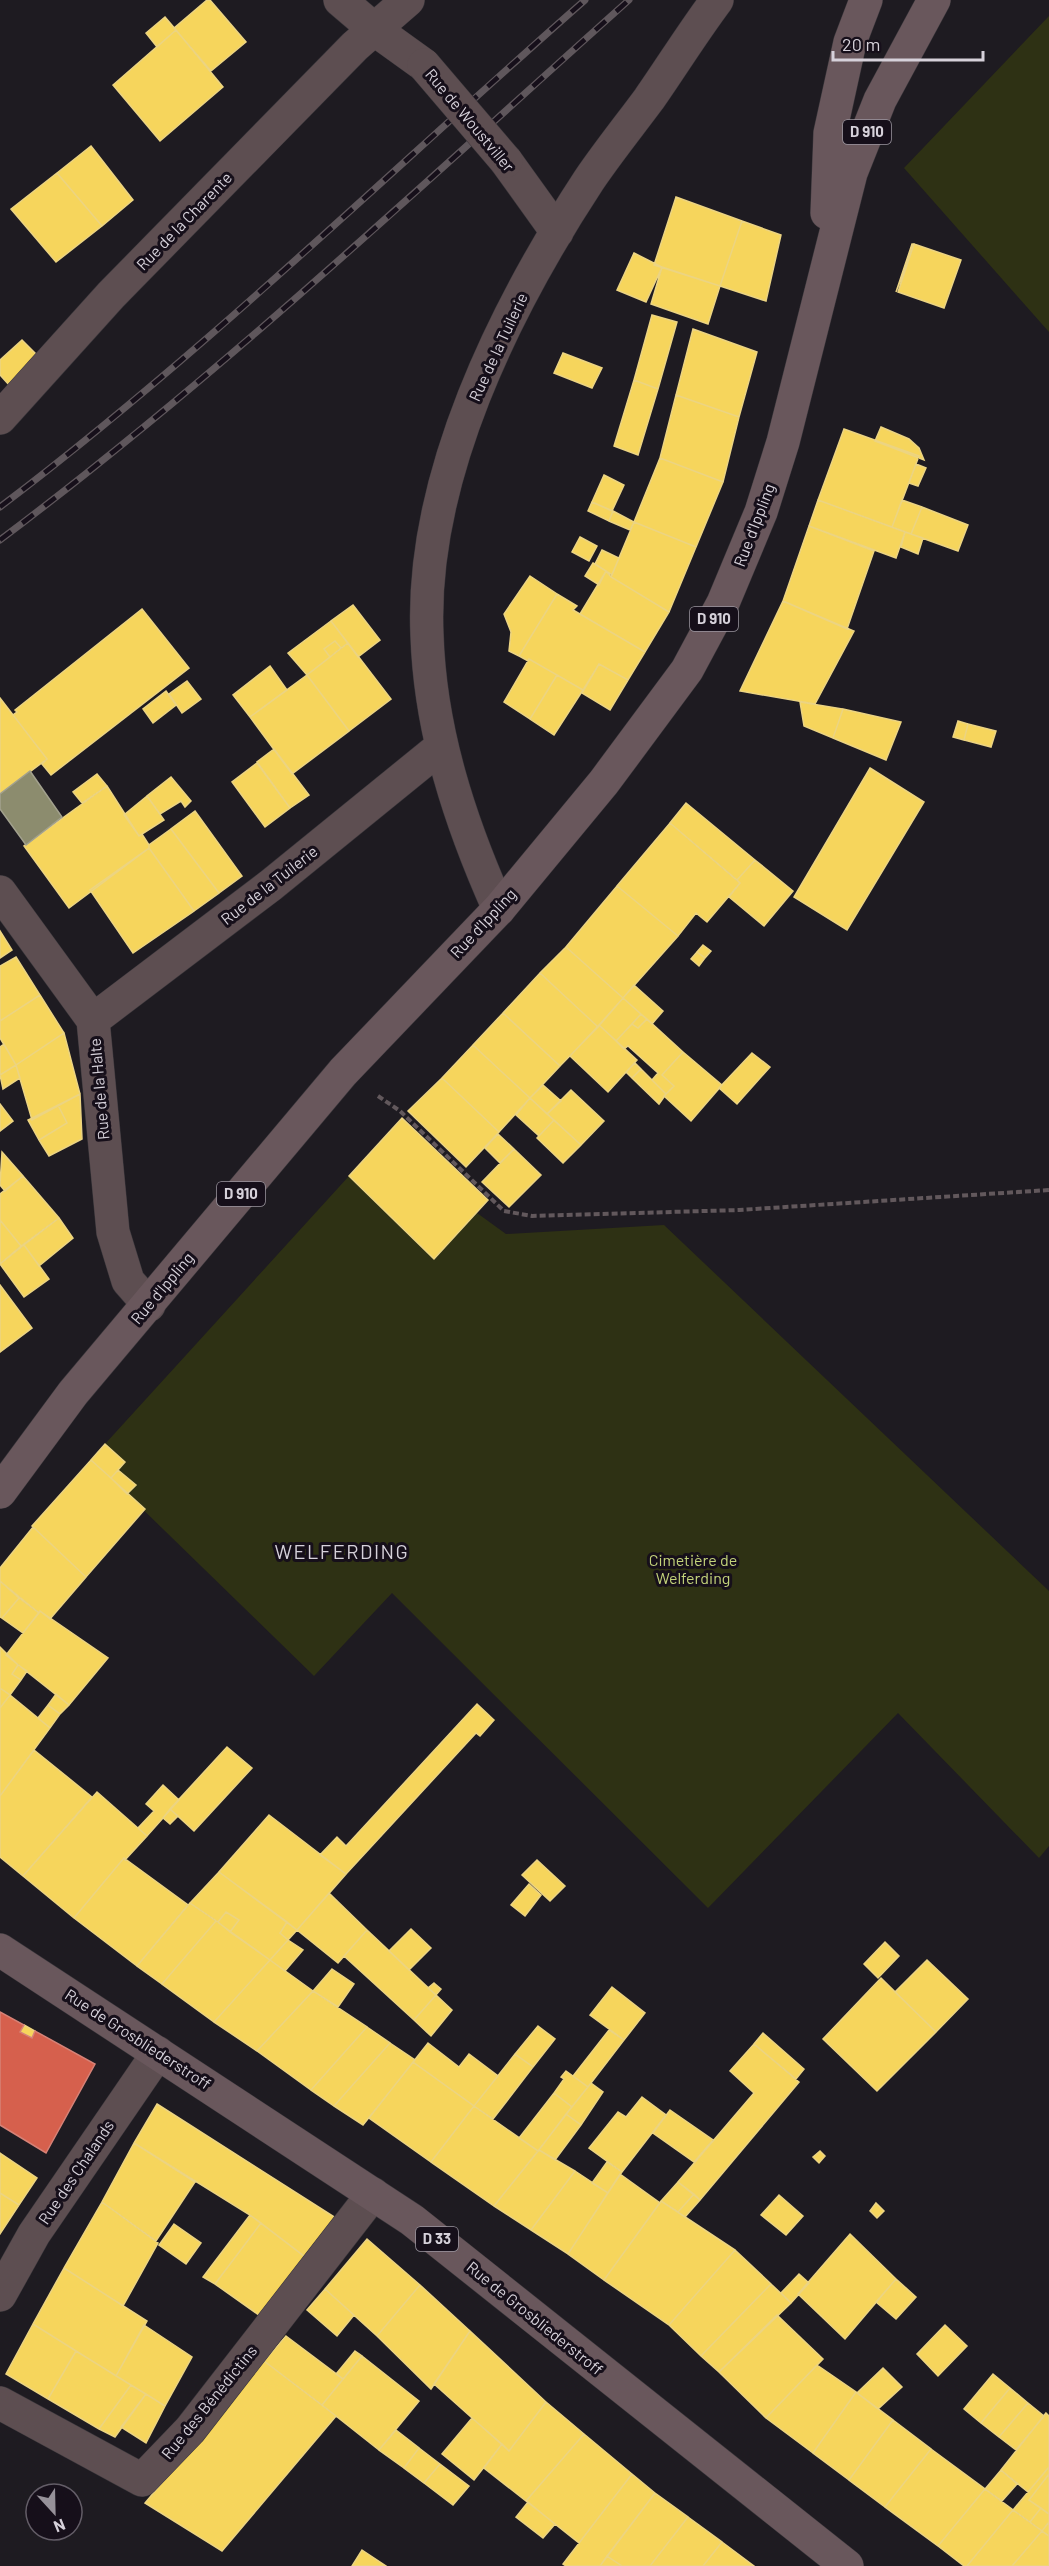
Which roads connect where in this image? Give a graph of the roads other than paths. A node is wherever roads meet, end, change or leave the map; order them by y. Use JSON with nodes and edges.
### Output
{"nodes":[{"id":1,"x":340,"y":0,"type":"edge"},
{"id":2,"x":408,"y":0,"type":"edge"},
{"id":3,"x":717,"y":0,"type":"edge"},
{"id":4,"x":866,"y":0,"type":"edge"},
{"id":5,"x":934,"y":0,"type":"edge"},
{"id":6,"x":374,"y":29,"type":"junction"},
{"id":7,"x":557,"y":232,"type":"junction"},
{"id":8,"x":825,"y":274,"type":"junction"},
{"id":9,"x":0,"y":418,"type":"edge"},
{"id":10,"x":442,"y":746,"type":"junction"},
{"id":11,"x":0,"y":892,"type":"edge"},
{"id":12,"x":499,"y":909,"type":"junction"},
{"id":13,"x":93,"y":1020,"type":"junction"},
{"id":14,"x":148,"y":1305,"type":"junction"},
{"id":15,"x":0,"y":1492,"type":"edge"},
{"id":16,"x":0,"y":1950,"type":"edge"},
{"id":17,"x":158,"y":2053,"type":"junction"},
{"id":18,"x":373,"y":2193,"type":"junction"},
{"id":19,"x":0,"y":2295,"type":"edge"},
{"id":20,"x":0,"y":2403,"type":"edge"},
{"id":21,"x":847,"y":2566,"type":"edge"}],
"edges":[{"from":1,"to":6,"type":"street","name":"Rue de Woustviller"},
{"from":2,"to":6,"type":"street","name":"Rue de la Charente"},
{"from":3,"to":7,"type":"street","name":"Rue de la Tuilerie"},
{"from":4,"to":8,"type":"main road","name":"Rue d'Ippling","number":"D 910"},
{"from":5,"to":8,"type":"main road","name":"Rue d'Ippling","number":"D 910"},
{"from":6,"to":7,"type":"street","name":"Rue de Woustviller","bridge":true},
{"from":6,"to":9,"type":"street","name":"Rue de la Charente"},
{"from":7,"to":10,"type":"street","name":"Rue de la Tuilerie"},
{"from":8,"to":12,"type":"main road","name":"Rue d'Ippling","number":"D 910"},
{"from":10,"to":12,"type":"street","name":"Rue de la Tuilerie"},
{"from":10,"to":13,"type":"street","name":"Rue de la Tuilerie"},
{"from":11,"to":13,"type":"street","name":"Rue de la Halte"},
{"from":12,"to":14,"type":"main road","name":"Rue d'Ippling","number":"D 910"},
{"from":13,"to":14,"type":"street","name":"Rue de la Halte"},
{"from":14,"to":15,"type":"main road","name":"Rue d'Ippling","number":"D 910"},
{"from":16,"to":17,"type":"main road","name":"Rue de Grosbliederstroff","number":"D 33"},
{"from":17,"to":18,"type":"main road","name":"Rue de Grosbliederstroff","number":"D 33"},
{"from":17,"to":19,"type":"street","name":"Rue des Chalands"},
{"from":18,"to":20,"type":"street","name":"Rue des Bénédictins"},
{"from":18,"to":21,"type":"main road","name":"Rue de Grosbliederstroff","number":"D 33"}]}
